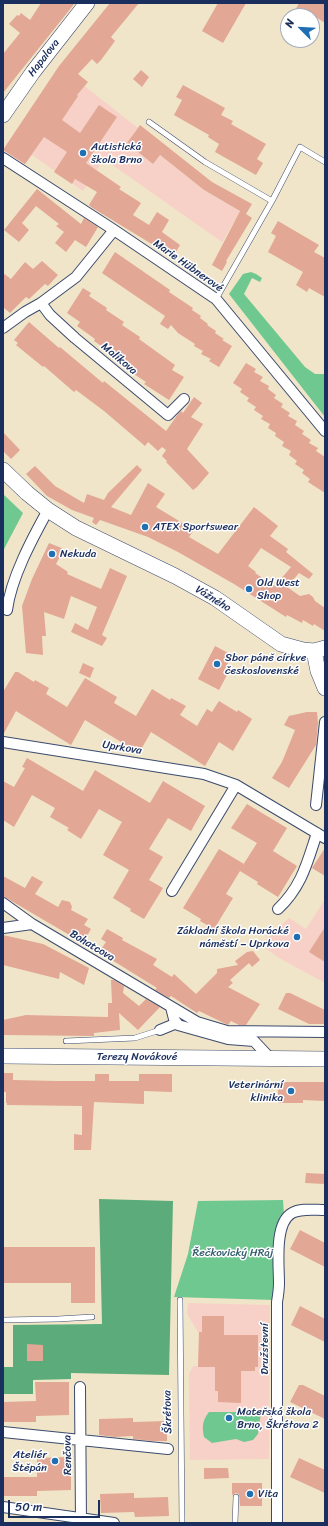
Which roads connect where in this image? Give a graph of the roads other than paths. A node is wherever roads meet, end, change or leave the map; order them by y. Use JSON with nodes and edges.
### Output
{"nodes":[{"id":1,"x":87,"y":3,"type":"edge"},
{"id":2,"x":3,"y":115,"type":"edge"},
{"id":3,"x":149,"y":122,"type":"dead end"},
{"id":4,"x":3,"y":158,"type":"edge"},
{"id":5,"x":325,"y":162,"type":"edge"},
{"id":6,"x":272,"y":201,"type":"junction"},
{"id":7,"x":114,"y":230,"type":"junction"},
{"id":8,"x":216,"y":299,"type":"junction"},
{"id":9,"x":41,"y":303,"type":"junction"},
{"id":10,"x":3,"y":328,"type":"edge"},
{"id":11,"x":184,"y":399,"type":"dead end"},
{"id":12,"x":325,"y":431,"type":"edge"},
{"id":13,"x":3,"y":470,"type":"edge"},
{"id":14,"x":48,"y":510,"type":"junction"},
{"id":15,"x":7,"y":610,"type":"dead end"},
{"id":16,"x":319,"y":649,"type":"edge"},
{"id":17,"x":325,"y":688,"type":"edge"},
{"id":18,"x":325,"y":722,"type":"edge"},
{"id":19,"x":3,"y":742,"type":"edge"},
{"id":20,"x":236,"y":785,"type":"junction"},
{"id":21,"x":316,"y":805,"type":"dead end"},
{"id":22,"x":321,"y":835,"type":"edge"},
{"id":23,"x":172,"y":891,"type":"dead end"},
{"id":24,"x":3,"y":903,"type":"edge"},
{"id":25,"x":278,"y":909,"type":"dead end"},
{"id":26,"x":32,"y":924,"type":"junction"},
{"id":27,"x":3,"y":928,"type":"edge"},
{"id":28,"x":171,"y":1007,"type":"junction"},
{"id":29,"x":176,"y":1023,"type":"junction"},
{"id":30,"x":160,"y":1030,"type":"joint"},
{"id":31,"x":325,"y":1032,"type":"edge"},
{"id":32,"x":66,"y":1041,"type":"dead end"},
{"id":33,"x":3,"y":1056,"type":"edge"},
{"id":34,"x":270,"y":1058,"type":"junction"},
{"id":35,"x":325,"y":1058,"type":"edge"},
{"id":36,"x":325,"y":1210,"type":"edge"},
{"id":37,"x":180,"y":1300,"type":"dead end"},
{"id":38,"x":92,"y":1317,"type":"dead end"},
{"id":39,"x":3,"y":1320,"type":"edge"},
{"id":40,"x":80,"y":1386,"type":"dead end"},
{"id":41,"x":3,"y":1432,"type":"edge"},
{"id":42,"x":80,"y":1440,"type":"junction"},
{"id":43,"x":168,"y":1449,"type":"dead end"},
{"id":44,"x":236,"y":1497,"type":"dead end"},
{"id":45,"x":3,"y":1507,"type":"edge"},
{"id":46,"x":81,"y":1521,"type":"edge"},
{"id":47,"x":114,"y":1523,"type":"edge"},
{"id":48,"x":182,"y":1523,"type":"edge"},
{"id":49,"x":235,"y":1523,"type":"edge"},
{"id":50,"x":277,"y":1523,"type":"edge"}],
"edges":[{"from":1,"to":2,"type":"street","name":"Hapalova"},
{"from":3,"to":6,"type":"lane"},
{"from":4,"to":7,"type":"street","name":"Marie Hübnerové"},
{"from":5,"to":6,"type":"lane"},
{"from":6,"to":8,"type":"lane"},
{"from":7,"to":8,"type":"street","name":"Marie Hübnerové"},
{"from":7,"to":9,"type":"street"},
{"from":8,"to":12,"type":"street","name":"Marie Hübnerové"},
{"from":9,"to":10,"type":"street"},
{"from":9,"to":11,"type":"street","name":"Malíkova"},
{"from":13,"to":14,"type":"street","name":"Vážného"},
{"from":14,"to":15,"type":"street"},
{"from":14,"to":16,"type":"street","name":"Vážného"},
{"from":16,"to":17,"type":"street","name":"Vážného"},
{"from":18,"to":21,"type":"street"},
{"from":19,"to":20,"type":"street","name":"Uprkova"},
{"from":20,"to":22,"type":"street","name":"Uprkova"},
{"from":20,"to":23,"type":"street"},
{"from":22,"to":25,"type":"street"},
{"from":24,"to":26,"type":"street","name":"Bohatcova"},
{"from":26,"to":27,"type":"street"},
{"from":26,"to":28,"type":"street","name":"Bohatcova"},
{"from":28,"to":29,"type":"street"},
{"from":28,"to":31,"type":"street"},
{"from":29,"to":30,"type":"street"},
{"from":29,"to":34,"type":"street"},
{"from":30,"to":32,"type":"lane"},
{"from":33,"to":34,"type":"street","name":"Terezy Novákové"},
{"from":34,"to":35,"type":"street","name":"Terezy Novákové"},
{"from":36,"to":50,"type":"street","name":"Družstevní"},
{"from":37,"to":48,"type":"lane","name":"Škrétova"},
{"from":38,"to":39,"type":"lane"},
{"from":40,"to":42,"type":"street","name":"Renčova"},
{"from":41,"to":42,"type":"street","name":"Škrétova"},
{"from":42,"to":43,"type":"street","name":"Škrétova"},
{"from":42,"to":46,"type":"street","name":"Renčova"},
{"from":44,"to":49,"type":"lane"},
{"from":45,"to":46,"type":"street"},
{"from":46,"to":47,"type":"street"}]}
